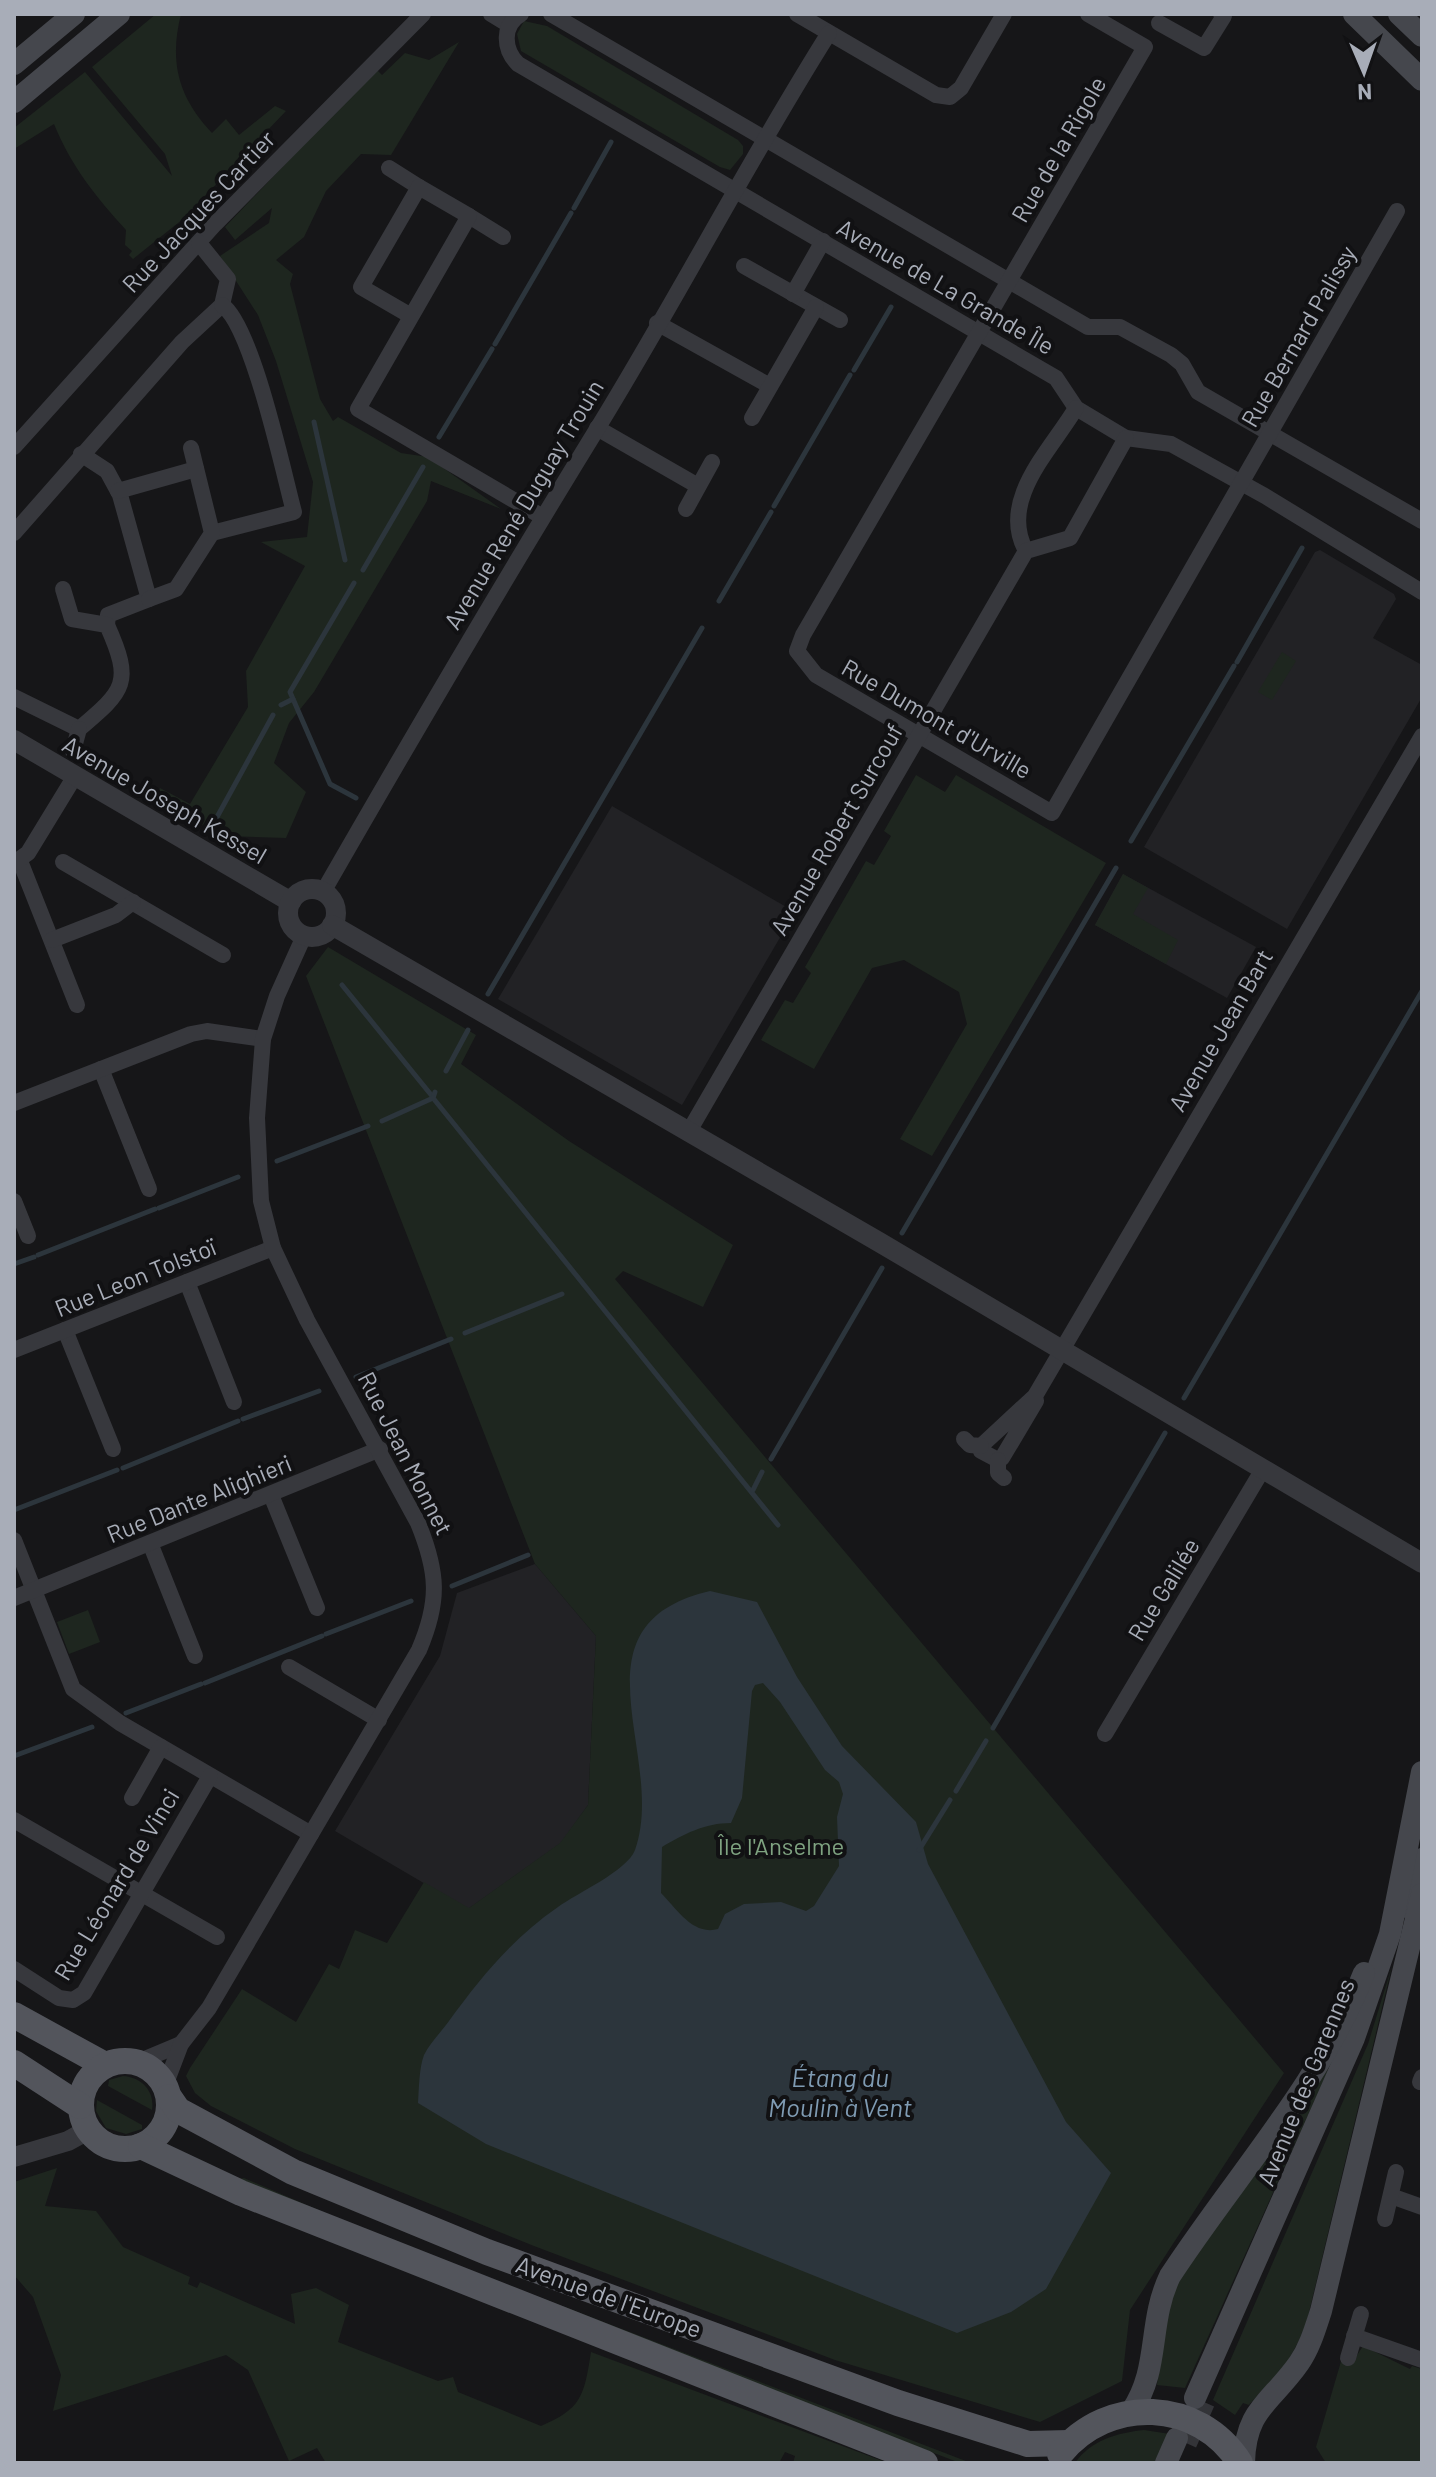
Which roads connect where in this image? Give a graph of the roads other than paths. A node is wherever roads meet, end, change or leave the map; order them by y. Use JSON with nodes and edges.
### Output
{"nodes":[{"id":1,"x":74,"y":14,"type":"edge"},
{"id":2,"x":119,"y":14,"type":"edge"},
{"id":3,"x":423,"y":14,"type":"edge"},
{"id":4,"x":491,"y":14,"type":"edge"},
{"id":5,"x":551,"y":14,"type":"edge"},
{"id":6,"x":797,"y":14,"type":"edge"},
{"id":7,"x":1004,"y":14,"type":"edge"},
{"id":8,"x":1088,"y":14,"type":"edge"},
{"id":9,"x":1221,"y":14,"type":"edge"},
{"id":10,"x":1354,"y":14,"type":"edge"},
{"id":11,"x":1399,"y":14,"type":"edge"},
{"id":12,"x":1162,"y":18,"type":"edge"},
{"id":13,"x":515,"y":19,"type":"edge"},
{"id":14,"x":829,"y":33,"type":"junction"},
{"id":15,"x":1422,"y":36,"type":"edge"},
{"id":16,"x":1145,"y":47,"type":"junction"},
{"id":17,"x":14,"y":64,"type":"edge"},
{"id":18,"x":1422,"y":80,"type":"edge"},
{"id":19,"x":14,"y":102,"type":"edge"},
{"id":20,"x":764,"y":139,"type":"junction"},
{"id":21,"x":389,"y":168,"type":"dead end"},
{"id":22,"x":419,"y":187,"type":"junction"},
{"id":23,"x":734,"y":190,"type":"junction"},
{"id":24,"x":1397,"y":211,"type":"dead end"},
{"id":25,"x":469,"y":216,"type":"junction"},
{"id":26,"x":503,"y":237,"type":"dead end"},
{"id":27,"x":823,"y":241,"type":"junction"},
{"id":28,"x":199,"y":243,"type":"junction"},
{"id":29,"x":744,"y":266,"type":"dead end"},
{"id":30,"x":1008,"y":281,"type":"junction"},
{"id":31,"x":793,"y":294,"type":"junction"},
{"id":32,"x":222,"y":305,"type":"junction"},
{"id":33,"x":816,"y":307,"type":"junction"},
{"id":34,"x":411,"y":316,"type":"junction"},
{"id":35,"x":840,"y":320,"type":"dead end"},
{"id":36,"x":657,"y":323,"type":"junction"},
{"id":37,"x":979,"y":331,"type":"junction"},
{"id":38,"x":770,"y":386,"type":"junction"},
{"id":39,"x":1076,"y":408,"type":"junction"},
{"id":40,"x":752,"y":418,"type":"dead end"},
{"id":41,"x":597,"y":428,"type":"junction"},
{"id":42,"x":1270,"y":434,"type":"junction"},
{"id":43,"x":1126,"y":438,"type":"junction"},
{"id":44,"x":14,"y":447,"type":"edge"},
{"id":45,"x":191,"y":448,"type":"dead end"},
{"id":46,"x":81,"y":454,"type":"junction"},
{"id":47,"x":712,"y":462,"type":"dead end"},
{"id":48,"x":196,"y":469,"type":"junction"},
{"id":49,"x":1241,"y":485,"type":"junction"},
{"id":50,"x":698,"y":486,"type":"junction"},
{"id":51,"x":118,"y":491,"type":"junction"},
{"id":52,"x":686,"y":509,"type":"dead end"},
{"id":53,"x":541,"y":516,"type":"junction"},
{"id":54,"x":1422,"y":521,"type":"edge"},
{"id":55,"x":14,"y":533,"type":"edge"},
{"id":56,"x":212,"y":533,"type":"junction"},
{"id":57,"x":1026,"y":551,"type":"junction"},
{"id":58,"x":63,"y":589,"type":"dead end"},
{"id":59,"x":1422,"y":592,"type":"edge"},
{"id":60,"x":149,"y":599,"type":"junction"},
{"id":61,"x":107,"y":625,"type":"junction"},
{"id":62,"x":14,"y":697,"type":"edge"},
{"id":63,"x":79,"y":729,"type":"junction"},
{"id":64,"x":919,"y":734,"type":"junction"},
{"id":65,"x":1422,"y":736,"type":"edge"},
{"id":66,"x":14,"y":740,"type":"edge"},
{"id":67,"x":73,"y":751,"type":"dead end"},
{"id":68,"x":75,"y":776,"type":"junction"},
{"id":69,"x":17,"y":862,"type":"edge"},
{"id":70,"x":63,"y":862,"type":"dead end"},
{"id":71,"x":323,"y":892,"type":"junction"},
{"id":72,"x":133,"y":902,"type":"junction"},
{"id":73,"x":291,"y":902,"type":"junction"},
{"id":74,"x":332,"y":925,"type":"junction"},
{"id":75,"x":304,"y":936,"type":"junction"},
{"id":76,"x":52,"y":940,"type":"junction"},
{"id":77,"x":223,"y":955,"type":"dead end"},
{"id":78,"x":77,"y":1005,"type":"dead end"},
{"id":79,"x":263,"y":1039,"type":"junction"},
{"id":80,"x":101,"y":1069,"type":"junction"},
{"id":81,"x":14,"y":1103,"type":"edge"},
{"id":82,"x":688,"y":1133,"type":"junction"},
{"id":83,"x":149,"y":1189,"type":"dead end"},
{"id":84,"x":14,"y":1201,"type":"edge"},
{"id":85,"x":28,"y":1236,"type":"dead end"},
{"id":86,"x":273,"y":1248,"type":"junction"},
{"id":87,"x":187,"y":1282,"type":"junction"},
{"id":88,"x":65,"y":1330,"type":"junction"},
{"id":89,"x":14,"y":1350,"type":"edge"},
{"id":90,"x":1062,"y":1351,"type":"junction"},
{"id":91,"x":1035,"y":1396,"type":"junction"},
{"id":92,"x":234,"y":1402,"type":"dead end"},
{"id":93,"x":964,"y":1439,"type":"dead end"},
{"id":94,"x":981,"y":1446,"type":"junction"},
{"id":95,"x":113,"y":1449,"type":"dead end"},
{"id":96,"x":380,"y":1449,"type":"junction"},
{"id":97,"x":998,"y":1460,"type":"junction"},
{"id":98,"x":1263,"y":1469,"type":"junction"},
{"id":99,"x":1004,"y":1478,"type":"dead end"},
{"id":100,"x":271,"y":1495,"type":"junction"},
{"id":101,"x":14,"y":1540,"type":"edge"},
{"id":102,"x":150,"y":1543,"type":"junction"},
{"id":103,"x":1422,"y":1563,"type":"edge"},
{"id":104,"x":34,"y":1590,"type":"junction"},
{"id":105,"x":14,"y":1598,"type":"edge"},
{"id":106,"x":317,"y":1608,"type":"dead end"},
{"id":107,"x":195,"y":1656,"type":"dead end"},
{"id":108,"x":289,"y":1667,"type":"dead end"},
{"id":109,"x":379,"y":1720,"type":"junction"},
{"id":110,"x":1105,"y":1734,"type":"dead end"},
{"id":111,"x":161,"y":1747,"type":"junction"},
{"id":112,"x":1422,"y":1772,"type":"edge"},
{"id":113,"x":210,"y":1776,"type":"junction"},
{"id":114,"x":132,"y":1798,"type":"dead end"},
{"id":115,"x":14,"y":1820,"type":"edge"},
{"id":116,"x":311,"y":1834,"type":"junction"},
{"id":117,"x":1422,"y":1859,"type":"edge"},
{"id":118,"x":1397,"y":1891,"type":"junction"},
{"id":119,"x":140,"y":1894,"type":"junction"},
{"id":120,"x":1422,"y":1894,"type":"edge"},
{"id":121,"x":217,"y":1937,"type":"dead end"},
{"id":122,"x":14,"y":1969,"type":"edge"},
{"id":123,"x":14,"y":2015,"type":"edge"},
{"id":124,"x":181,"y":2044,"type":"junction"},
{"id":125,"x":138,"y":2062,"type":"junction"},
{"id":126,"x":14,"y":2063,"type":"edge"},
{"id":127,"x":105,"y":2065,"type":"junction"},
{"id":128,"x":167,"y":2092,"type":"junction"},
{"id":129,"x":84,"y":2118,"type":"junction"},
{"id":130,"x":141,"y":2146,"type":"junction"},
{"id":131,"x":14,"y":2157,"type":"edge"},
{"id":132,"x":1396,"y":2172,"type":"dead end"},
{"id":133,"x":1391,"y":2196,"type":"junction"},
{"id":134,"x":1422,"y":2207,"type":"edge"},
{"id":135,"x":1385,"y":2219,"type":"dead end"},
{"id":136,"x":1361,"y":2314,"type":"dead end"},
{"id":137,"x":1354,"y":2336,"type":"junction"},
{"id":138,"x":1348,"y":2358,"type":"dead end"},
{"id":139,"x":1422,"y":2360,"type":"edge"},
{"id":140,"x":1131,"y":2412,"type":"junction"},
{"id":141,"x":1180,"y":2448,"type":"tunnel mouth"},
{"id":142,"x":1062,"y":2453,"type":"edge"},
{"id":143,"x":925,"y":2463,"type":"edge"},
{"id":144,"x":1166,"y":2463,"type":"edge"},
{"id":145,"x":1242,"y":2463,"type":"edge"}],
"edges":[{"from":1,"to":17,"type":"main road"},
{"from":2,"to":19,"type":"main road"},
{"from":3,"to":28,"type":"street","name":"Rue Jacques Cartier"},
{"from":4,"to":13,"type":"street","name":"Avenue de La Grande Île"},
{"from":5,"to":20,"type":"street","name":"Avenue de La Grande Île"},
{"from":6,"to":14,"type":"street"},
{"from":7,"to":14,"type":"street"},
{"from":8,"to":16,"type":"street"},
{"from":9,"to":12,"type":"street"},
{"from":10,"to":18,"type":"main road"},
{"from":11,"to":15,"type":"main road"},
{"from":12,"to":16,"type":"street","name":"Rue de la Rigole"},
{"from":13,"to":23,"type":"street","name":"Avenue de La Grande Île"},
{"from":14,"to":20,"type":"street","name":"Avenue René Duguay Trouin"},
{"from":16,"to":30,"type":"street","name":"Rue de la Rigole"},
{"from":20,"to":23,"type":"street","name":"Avenue René Duguay Trouin"},
{"from":20,"to":30,"type":"street","name":"Avenue de La Grande Île"},
{"from":21,"to":22,"type":"street"},
{"from":22,"to":25,"type":"street"},
{"from":22,"to":34,"type":"street"},
{"from":23,"to":27,"type":"street","name":"Avenue de La Grande Île"},
{"from":23,"to":36,"type":"street","name":"Avenue René Duguay Trouin"},
{"from":24,"to":42,"type":"street","name":"Rue Bernard Palissy"},
{"from":25,"to":26,"type":"street"},
{"from":25,"to":34,"type":"street"},
{"from":27,"to":31,"type":"street"},
{"from":27,"to":37,"type":"street","name":"Avenue de La Grande Île"},
{"from":28,"to":32,"type":"street"},
{"from":28,"to":44,"type":"street","name":"Rue Jacques Cartier"},
{"from":29,"to":31,"type":"street"},
{"from":30,"to":37,"type":"street","name":"Rue de la Rigole"},
{"from":30,"to":42,"type":"street","name":"Avenue de La Grande Île"},
{"from":31,"to":33,"type":"street"},
{"from":32,"to":46,"type":"street"},
{"from":32,"to":56,"type":"street"},
{"from":33,"to":35,"type":"street"},
{"from":33,"to":38,"type":"street"},
{"from":34,"to":53,"type":"street"},
{"from":36,"to":38,"type":"street"},
{"from":36,"to":41,"type":"street","name":"Avenue René Duguay Trouin"},
{"from":37,"to":39,"type":"street","name":"Avenue de La Grande Île"},
{"from":37,"to":64,"type":"street","name":"Rue Dumont d'Urville"},
{"from":38,"to":40,"type":"street"},
{"from":39,"to":43,"type":"street","name":"Avenue de La Grande Île"},
{"from":39,"to":57,"type":"street"},
{"from":41,"to":50,"type":"street"},
{"from":41,"to":53,"type":"street","name":"Avenue René Duguay Trouin"},
{"from":42,"to":49,"type":"street","name":"Rue Bernard Palissy"},
{"from":42,"to":54,"type":"street","name":"Avenue de La Grande Île"},
{"from":43,"to":49,"type":"street","name":"Avenue de La Grande Île"},
{"from":43,"to":57,"type":"street"},
{"from":45,"to":48,"type":"street"},
{"from":46,"to":51,"type":"street"},
{"from":46,"to":55,"type":"street"},
{"from":47,"to":50,"type":"street"},
{"from":48,"to":51,"type":"street"},
{"from":48,"to":56,"type":"street"},
{"from":49,"to":59,"type":"street","name":"Avenue de La Grande Île"},
{"from":49,"to":64,"type":"street","name":"Rue Dumont d'Urville"},
{"from":50,"to":52,"type":"street"},
{"from":51,"to":60,"type":"street"},
{"from":53,"to":71,"type":"street","name":"Avenue René Duguay Trouin"},
{"from":56,"to":60,"type":"street"},
{"from":57,"to":64,"type":"street","name":"Avenue Robert Surcouf"},
{"from":58,"to":61,"type":"street"},
{"from":60,"to":61,"type":"street"},
{"from":61,"to":63,"type":"street"},
{"from":62,"to":63,"type":"street"},
{"from":63,"to":67,"type":"street"},
{"from":64,"to":82,"type":"street","name":"Avenue Robert Surcouf"},
{"from":65,"to":90,"type":"street","name":"Avenue Jean Bart"},
{"from":66,"to":68,"type":"street","name":"Avenue Joseph Kessel"},
{"from":68,"to":69,"type":"street"},
{"from":68,"to":73,"type":"street","name":"Avenue Joseph Kessel"},
{"from":69,"to":76,"type":"street"},
{"from":70,"to":72,"type":"street"},
{"from":71,"to":73,"type":"street"},
{"from":71,"to":74,"type":"street"},
{"from":72,"to":76,"type":"street"},
{"from":72,"to":77,"type":"street"},
{"from":73,"to":75,"type":"street"},
{"from":74,"to":75,"type":"street"},
{"from":74,"to":82,"type":"street"},
{"from":75,"to":79,"type":"street","name":"Rue Jean Monnet"},
{"from":76,"to":78,"type":"street"},
{"from":79,"to":80,"type":"street"},
{"from":79,"to":86,"type":"street","name":"Rue Jean Monnet"},
{"from":80,"to":81,"type":"street"},
{"from":80,"to":83,"type":"street"},
{"from":82,"to":90,"type":"street"},
{"from":84,"to":85,"type":"street"},
{"from":86,"to":87,"type":"street","name":"Rue Leon Tolstoï"},
{"from":86,"to":96,"type":"street","name":"Rue Jean Monnet"},
{"from":87,"to":88,"type":"street","name":"Rue Leon Tolstoï"},
{"from":87,"to":92,"type":"street"},
{"from":88,"to":89,"type":"street","name":"Rue Leon Tolstoï"},
{"from":88,"to":95,"type":"street"},
{"from":90,"to":91,"type":"street","name":"Avenue Jean Bart"},
{"from":90,"to":98,"type":"street"},
{"from":91,"to":94,"type":"street"},
{"from":91,"to":97,"type":"street"},
{"from":93,"to":94,"type":"street"},
{"from":94,"to":97,"type":"street"},
{"from":96,"to":100,"type":"street","name":"Rue Dante Alighieri"},
{"from":96,"to":109,"type":"street","name":"Rue Jean Monnet"},
{"from":97,"to":99,"type":"street"},
{"from":98,"to":103,"type":"street"},
{"from":98,"to":110,"type":"street","name":"Rue Galilée"},
{"from":100,"to":102,"type":"street","name":"Rue Dante Alighieri"},
{"from":100,"to":106,"type":"street"},
{"from":101,"to":104,"type":"street"},
{"from":102,"to":104,"type":"street","name":"Rue Dante Alighieri"},
{"from":102,"to":107,"type":"street"},
{"from":104,"to":105,"type":"street"},
{"from":104,"to":111,"type":"street"},
{"from":108,"to":109,"type":"street"},
{"from":109,"to":116,"type":"street","name":"Rue Jean Monnet"},
{"from":111,"to":113,"type":"street"},
{"from":111,"to":114,"type":"street"},
{"from":112,"to":118,"type":"main road","name":"Avenue des Garennes"},
{"from":113,"to":116,"type":"street"},
{"from":113,"to":119,"type":"street","name":"Rue Léonard de Vinci"},
{"from":115,"to":119,"type":"street"},
{"from":116,"to":124,"type":"street","name":"Rue Jean Monnet"},
{"from":117,"to":118,"type":"main road","name":"Avenue des Garennes"},
{"from":118,"to":140,"type":"main road"},
{"from":119,"to":121,"type":"street"},
{"from":119,"to":122,"type":"street","name":"Rue Léonard de Vinci"},
{"from":120,"to":145,"type":"main road"},
{"from":123,"to":127,"type":"main road"},
{"from":124,"to":125,"type":"street","name":"Rue Jean Monnet"},
{"from":124,"to":128,"type":"street","name":"Rue Jean Monnet"},
{"from":125,"to":127,"type":"main road"},
{"from":125,"to":128,"type":"main road"},
{"from":126,"to":129,"type":"main road"},
{"from":127,"to":129,"type":"main road"},
{"from":128,"to":130,"type":"main road"},
{"from":128,"to":142,"type":"main road","name":"Avenue de l'Europe"},
{"from":129,"to":130,"type":"main road"},
{"from":129,"to":131,"type":"street"},
{"from":130,"to":143,"type":"main road","name":"Avenue de l'Europe"},
{"from":132,"to":133,"type":"street"},
{"from":133,"to":134,"type":"street"},
{"from":133,"to":135,"type":"street"},
{"from":136,"to":137,"type":"street"},
{"from":137,"to":138,"type":"street"},
{"from":137,"to":139,"type":"street"},
{"from":140,"to":142,"type":"main road"},
{"from":140,"to":145,"type":"main road"},
{"from":141,"to":144,"type":"main road"}]}
